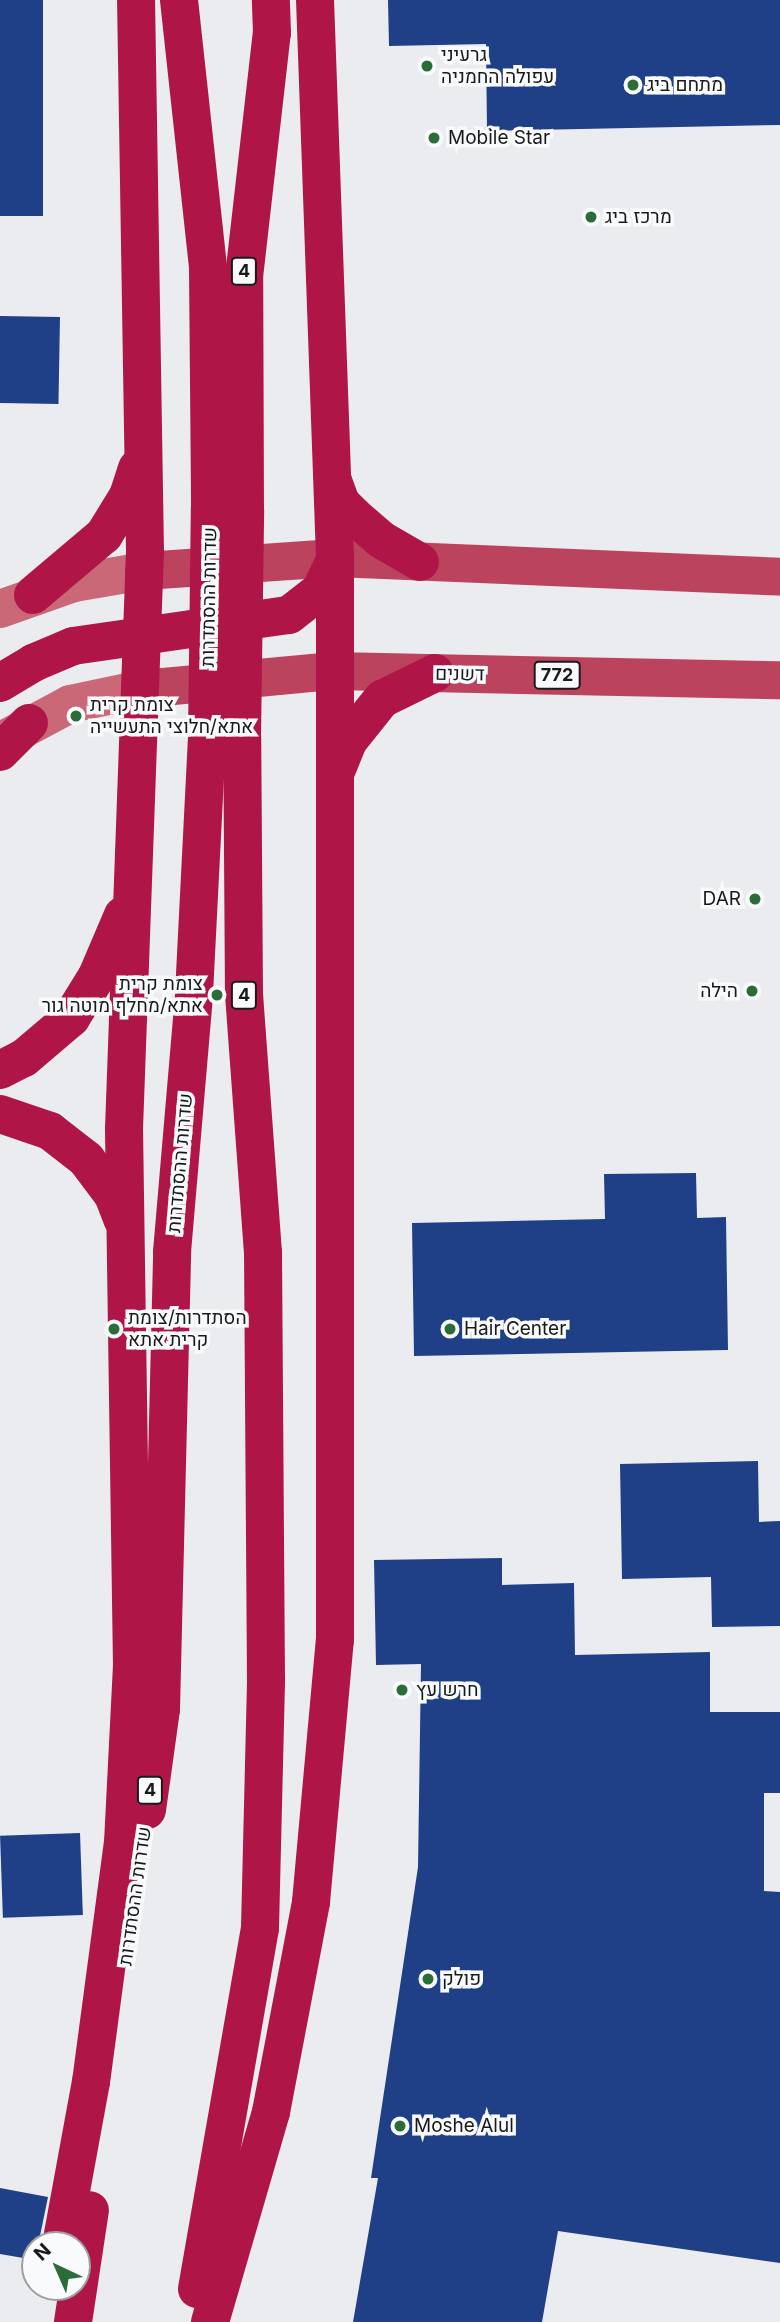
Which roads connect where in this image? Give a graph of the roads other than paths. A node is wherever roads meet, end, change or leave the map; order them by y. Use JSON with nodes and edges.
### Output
{"nodes":[{"id":1,"x":136,"y":0,"type":"edge"},
{"id":2,"x":179,"y":0,"type":"edge"},
{"id":3,"x":315,"y":0,"type":"edge"},
{"id":4,"x":271,"y":17,"type":"edge"},
{"id":5,"x":145,"y":443,"type":"junction"},
{"id":6,"x":332,"y":479,"type":"junction"},
{"id":7,"x":335,"y":558,"type":"junction"},
{"id":8,"x":419,"y":562,"type":"junction"},
{"id":9,"x":144,"y":571,"type":"junction"},
{"id":10,"x":780,"y":577,"type":"edge"},
{"id":11,"x":17,"y":603,"type":"edge"},
{"id":12,"x":144,"y":636,"type":"junction"},
{"id":13,"x":334,"y":671,"type":"junction"},
{"id":14,"x":435,"y":673,"type":"junction"},
{"id":15,"x":780,"y":680,"type":"edge"},
{"id":16,"x":0,"y":684,"type":"edge"},
{"id":17,"x":142,"y":689,"type":"junction"},
{"id":18,"x":14,"y":732,"type":"edge"},
{"id":19,"x":0,"y":752,"type":"edge"},
{"id":20,"x":334,"y":777,"type":"junction"},
{"id":21,"x":134,"y":887,"type":"junction"},
{"id":22,"x":0,"y":1070,"type":"edge"},
{"id":23,"x":0,"y":1114,"type":"edge"},
{"id":24,"x":124,"y":1224,"type":"junction"},
{"id":25,"x":64,"y":2231,"type":"edge"},
{"id":26,"x":50,"y":2301,"type":"edge"},
{"id":27,"x":46,"y":2322,"type":"edge"},
{"id":28,"x":73,"y":2322,"type":"edge"},
{"id":29,"x":191,"y":2322,"type":"edge"},
{"id":30,"x":210,"y":2322,"type":"edge"}],
"edges":[{"from":1,"to":5,"type":"highway"},
{"from":2,"to":28,"type":"highway","name":"שדרות ההסתדרות","number":"4","bridge":true},
{"from":3,"to":6,"type":"highway"},
{"from":4,"to":29,"type":"highway","name":"שדרות ההסתדרות","number":"4","bridge":true},
{"from":5,"to":9,"type":"highway"},
{"from":5,"to":11,"type":"highway"},
{"from":6,"to":7,"type":"highway"},
{"from":6,"to":8,"type":"highway"},
{"from":7,"to":8,"type":"main road"},
{"from":7,"to":9,"type":"main road"},
{"from":7,"to":12,"type":"highway"},
{"from":7,"to":13,"type":"highway"},
{"from":8,"to":10,"type":"main road"},
{"from":9,"to":11,"type":"street"},
{"from":9,"to":12,"type":"highway"},
{"from":12,"to":16,"type":"highway"},
{"from":12,"to":17,"type":"highway"},
{"from":13,"to":14,"type":"main road","name":"דשנים","number":"772"},
{"from":13,"to":17,"type":"main road","name":"דשנים","number":"772"},
{"from":13,"to":20,"type":"highway"},
{"from":14,"to":15,"type":"main road","name":"דשנים","number":"772"},
{"from":14,"to":20,"type":"highway"},
{"from":17,"to":18,"type":"street"},
{"from":17,"to":21,"type":"highway"},
{"from":18,"to":19,"type":"highway"},
{"from":20,"to":30,"type":"highway"},
{"from":21,"to":22,"type":"highway"},
{"from":21,"to":24,"type":"highway"},
{"from":23,"to":24,"type":"highway"},
{"from":24,"to":25,"type":"highway"},
{"from":26,"to":27,"type":"highway"}]}
